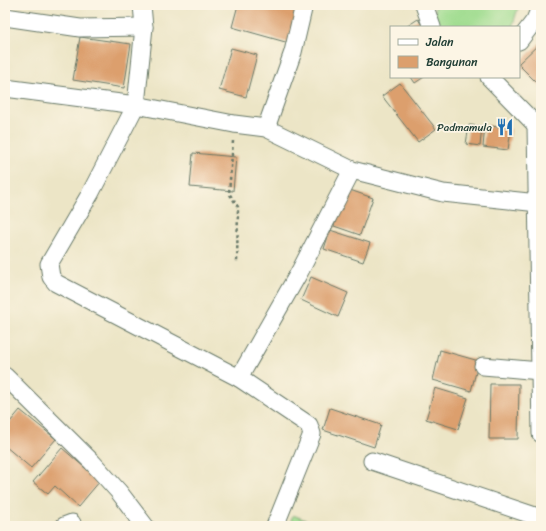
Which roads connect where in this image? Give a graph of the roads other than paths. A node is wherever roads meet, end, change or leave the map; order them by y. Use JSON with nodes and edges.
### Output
{"nodes":[{"id":1,"x":142,"y":5,"type":"edge"},
{"id":2,"x":304,"y":5,"type":"edge"},
{"id":3,"x":424,"y":5,"type":"edge"},
{"id":4,"x":541,"y":5,"type":"edge"},
{"id":5,"x":5,"y":17,"type":"edge"},
{"id":6,"x":432,"y":26,"type":"edge"},
{"id":7,"x":144,"y":27,"type":"junction"},
{"id":8,"x":520,"y":40,"type":"edge"},
{"id":9,"x":490,"y":78,"type":"edge"},
{"id":10,"x":5,"y":88,"type":"edge"},
{"id":11,"x":136,"y":105,"type":"junction"},
{"id":12,"x":539,"y":125,"type":"edge"},
{"id":13,"x":266,"y":128,"type":"junction"},
{"id":14,"x":352,"y":170,"type":"junction"},
{"id":15,"x":538,"y":203,"type":"junction"},
{"id":16,"x":483,"y":366,"type":"dead end"},
{"id":17,"x":540,"y":371,"type":"edge"},
{"id":18,"x":5,"y":376,"type":"edge"},
{"id":19,"x":239,"y":378,"type":"junction"},
{"id":20,"x":541,"y":434,"type":"edge"},
{"id":21,"x":372,"y":460,"type":"dead end"},
{"id":22,"x":541,"y":518,"type":"edge"},
{"id":23,"x":145,"y":526,"type":"edge"},
{"id":24,"x":275,"y":526,"type":"edge"}],
"edges":[{"from":1,"to":7,"type":"street"},
{"from":2,"to":13,"type":"street"},
{"from":3,"to":6,"type":"street"},
{"from":4,"to":8,"type":"street"},
{"from":5,"to":7,"type":"street"},
{"from":7,"to":11,"type":"street"},
{"from":9,"to":12,"type":"street"},
{"from":10,"to":11,"type":"street"},
{"from":11,"to":13,"type":"street"},
{"from":11,"to":19,"type":"street"},
{"from":12,"to":15,"type":"street"},
{"from":13,"to":14,"type":"street"},
{"from":14,"to":15,"type":"street"},
{"from":14,"to":19,"type":"street"},
{"from":15,"to":17,"type":"street"},
{"from":16,"to":17,"type":"street"},
{"from":17,"to":20,"type":"street"},
{"from":18,"to":23,"type":"street"},
{"from":19,"to":24,"type":"street"},
{"from":21,"to":22,"type":"street"}]}
